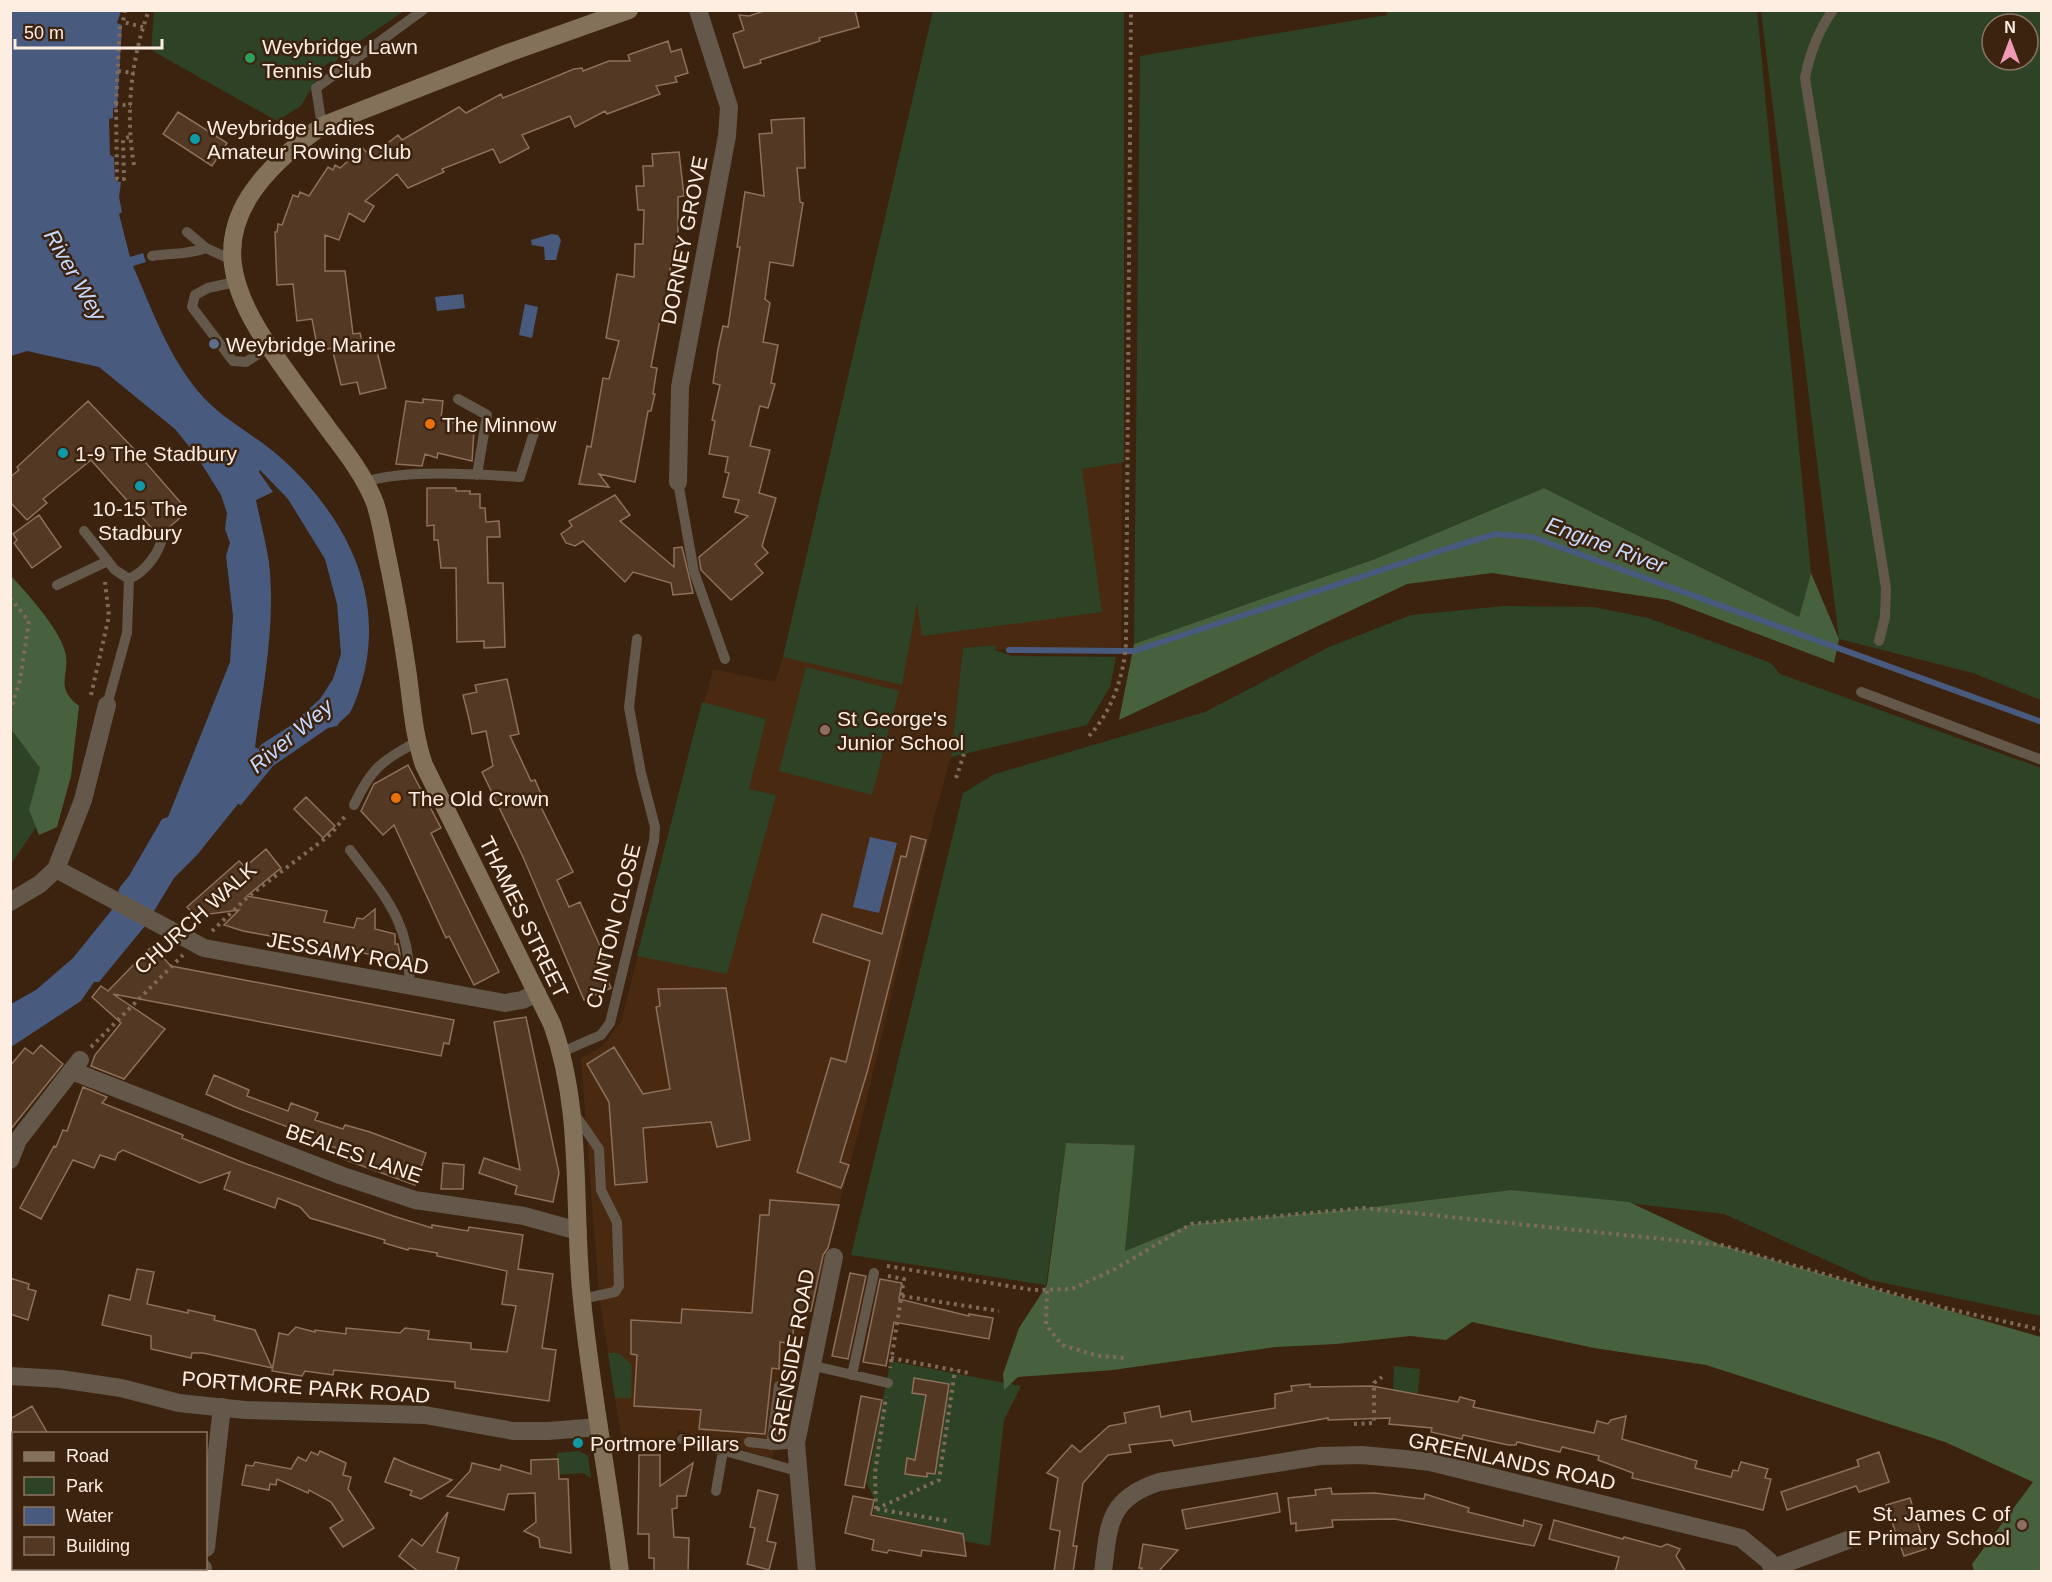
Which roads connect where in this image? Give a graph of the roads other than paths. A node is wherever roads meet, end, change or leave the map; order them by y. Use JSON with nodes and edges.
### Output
{"nodes":[{"id":1,"x":423,"y":10,"type":"edge"},
{"id":2,"x":629,"y":10,"type":"edge"},
{"id":3,"x":698,"y":10,"type":"edge"},
{"id":4,"x":1833,"y":10,"type":"edge"},
{"id":5,"x":322,"y":126,"type":"junction"},
{"id":6,"x":187,"y":232,"type":"dead end"},
{"id":7,"x":207,"y":248,"type":"junction"},
{"id":8,"x":152,"y":256,"type":"dead end"},
{"id":9,"x":232,"y":260,"type":"junction"},
{"id":10,"x":235,"y":282,"type":"junction"},
{"id":11,"x":268,"y":348,"type":"junction"},
{"id":12,"x":458,"y":399,"type":"dead end"},
{"id":13,"x":537,"y":423,"type":"dead end"},
{"id":14,"x":477,"y":474,"type":"junction"},
{"id":15,"x":364,"y":482,"type":"junction"},
{"id":16,"x":678,"y":482,"type":"joint"},
{"id":17,"x":84,"y":531,"type":"dead end"},
{"id":18,"x":163,"y":535,"type":"dead end"},
{"id":19,"x":108,"y":561,"type":"junction"},
{"id":20,"x":129,"y":579,"type":"junction"},
{"id":21,"x":57,"y":585,"type":"dead end"},
{"id":22,"x":637,"y":639,"type":"dead end"},
{"id":23,"x":1879,"y":641,"type":"dead end"},
{"id":24,"x":725,"y":659,"type":"dead end"},
{"id":25,"x":1862,"y":692,"type":"dead end"},
{"id":26,"x":99,"y":701,"type":"joint"},
{"id":27,"x":416,"y":742,"type":"junction"},
{"id":28,"x":2042,"y":759,"type":"edge"},
{"id":29,"x":354,"y":805,"type":"road end"},
{"id":30,"x":350,"y":850,"type":"dead end"},
{"id":31,"x":56,"y":869,"type":"junction"},
{"id":32,"x":10,"y":902,"type":"edge"},
{"id":33,"x":409,"y":987,"type":"junction"},
{"id":34,"x":537,"y":993,"type":"junction"},
{"id":35,"x":562,"y":1052,"type":"junction"},
{"id":36,"x":572,"y":1110,"type":"junction"},
{"id":37,"x":14,"y":1138,"type":"edge"},
{"id":38,"x":10,"y":1160,"type":"edge"},
{"id":39,"x":578,"y":1231,"type":"junction"},
{"id":40,"x":834,"y":1257,"type":"dead end"},
{"id":41,"x":874,"y":1274,"type":"dead end"},
{"id":42,"x":581,"y":1299,"type":"junction"},
{"id":43,"x":810,"y":1365,"type":"junction"},
{"id":44,"x":852,"y":1375,"type":"junction"},
{"id":45,"x":10,"y":1376,"type":"edge"},
{"id":46,"x":888,"y":1383,"type":"road end"},
{"id":47,"x":779,"y":1386,"type":"dead end"},
{"id":48,"x":222,"y":1407,"type":"junction"},
{"id":49,"x":599,"y":1427,"type":"junction"},
{"id":50,"x":682,"y":1439,"type":"dead end"},
{"id":51,"x":749,"y":1442,"type":"dead end"},
{"id":52,"x":796,"y":1443,"type":"junction"},
{"id":53,"x":771,"y":1445,"type":"junction"},
{"id":54,"x":723,"y":1450,"type":"junction"},
{"id":55,"x":796,"y":1471,"type":"junction"},
{"id":56,"x":716,"y":1491,"type":"dead end"},
{"id":57,"x":207,"y":1539,"type":"edge"},
{"id":58,"x":1848,"y":1540,"type":"dead end"},
{"id":59,"x":1773,"y":1570,"type":"edge"},
{"id":60,"x":620,"y":1572,"type":"edge"},
{"id":61,"x":807,"y":1572,"type":"edge"},
{"id":62,"x":1103,"y":1572,"type":"edge"}],
"edges":[{"from":1,"to":5,"type":"lane"},
{"from":2,"to":5,"type":"street","name":"THAMES STREET"},
{"from":3,"to":16,"type":"street","name":"DORNEY GROVE"},
{"from":4,"to":23,"type":"lane"},
{"from":5,"to":9,"type":"street","name":"THAMES STREET"},
{"from":6,"to":7,"type":"lane"},
{"from":7,"to":8,"type":"lane"},
{"from":7,"to":9,"type":"lane"},
{"from":9,"to":10,"type":"street","name":"THAMES STREET"},
{"from":10,"to":11,"type":"street","name":"THAMES STREET"},
{"from":10,"to":11,"type":"lane"},
{"from":11,"to":15,"type":"street","name":"THAMES STREET"},
{"from":12,"to":14,"type":"lane"},
{"from":13,"to":14,"type":"lane"},
{"from":14,"to":15,"type":"lane"},
{"from":15,"to":27,"type":"street","name":"THAMES STREET"},
{"from":16,"to":24,"type":"lane"},
{"from":17,"to":19,"type":"lane"},
{"from":18,"to":20,"type":"lane"},
{"from":19,"to":20,"type":"lane"},
{"from":19,"to":21,"type":"lane"},
{"from":20,"to":26,"type":"lane"},
{"from":22,"to":35,"type":"lane","name":"CLINTON CLOSE"},
{"from":25,"to":28,"type":"lane"},
{"from":26,"to":31,"type":"street"},
{"from":27,"to":29,"type":"lane"},
{"from":27,"to":34,"type":"street","name":"THAMES STREET"},
{"from":30,"to":33,"type":"lane"},
{"from":31,"to":32,"type":"street"},
{"from":31,"to":33,"type":"street","name":"JESSAMY ROAD"},
{"from":33,"to":34,"type":"street","name":"JESSAMY ROAD"},
{"from":34,"to":35,"type":"street","name":"THAMES STREET"},
{"from":35,"to":36,"type":"street","name":"THAMES STREET"},
{"from":36,"to":39,"type":"street","name":"THAMES STREET"},
{"from":36,"to":42,"type":"lane"},
{"from":37,"to":38,"type":"street"},
{"from":37,"to":39,"type":"street","name":"BEALES LANE"},
{"from":39,"to":42,"type":"street","name":"THAMES STREET"},
{"from":40,"to":43,"type":"street","name":"GRENSIDE ROAD"},
{"from":41,"to":44,"type":"lane"},
{"from":42,"to":49,"type":"street","name":"THAMES STREET"},
{"from":43,"to":44,"type":"lane"},
{"from":43,"to":52,"type":"street","name":"GRENSIDE ROAD"},
{"from":44,"to":46,"type":"lane"},
{"from":45,"to":48,"type":"street","name":"PORTMORE PARK ROAD"},
{"from":47,"to":53,"type":"lane"},
{"from":48,"to":49,"type":"street","name":"PORTMORE PARK ROAD"},
{"from":48,"to":57,"type":"street"},
{"from":49,"to":60,"type":"street","name":"THAMES STREET"},
{"from":50,"to":54,"type":"lane"},
{"from":51,"to":53,"type":"lane"},
{"from":52,"to":53,"type":"lane"},
{"from":52,"to":55,"type":"street","name":"GRENSIDE ROAD"},
{"from":54,"to":55,"type":"lane"},
{"from":54,"to":56,"type":"lane"},
{"from":55,"to":61,"type":"street","name":"GRENSIDE ROAD"},
{"from":58,"to":59,"type":"street"},
{"from":59,"to":62,"type":"street","name":"GREENLANDS ROAD"}]}
